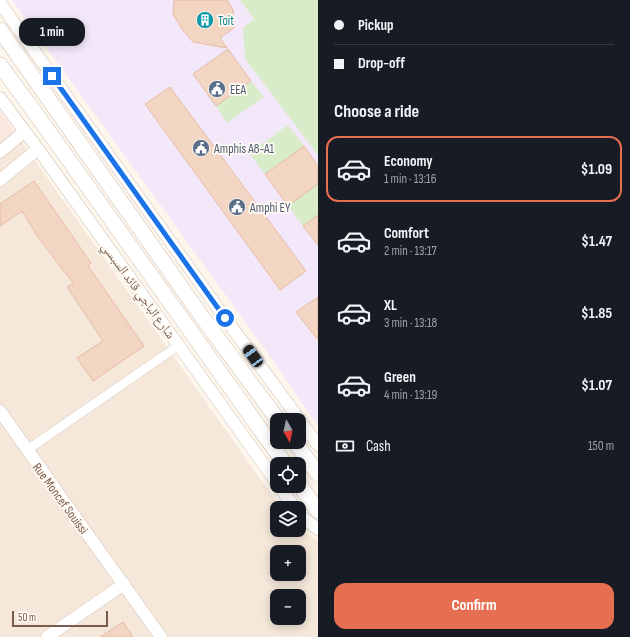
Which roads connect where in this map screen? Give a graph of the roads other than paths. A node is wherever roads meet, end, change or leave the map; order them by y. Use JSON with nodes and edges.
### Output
{"nodes":[{"id":1,"x":0,"y":2,"type":"edge"},
{"id":2,"x":0,"y":30,"type":"edge"},
{"id":3,"x":0,"y":65,"type":"edge"},
{"id":4,"x":0,"y":98,"type":"edge"},
{"id":5,"x":24,"y":132,"type":"junction"},
{"id":6,"x":38,"y":150,"type":"junction"},
{"id":7,"x":0,"y":152,"type":"edge"},
{"id":8,"x":0,"y":180,"type":"edge"},
{"id":9,"x":178,"y":346,"type":"junction"},
{"id":10,"x":0,"y":411,"type":"edge"},
{"id":11,"x":273,"y":413,"type":"edge"},
{"id":12,"x":318,"y":445,"type":"edge"},
{"id":13,"x":300,"y":449,"type":"edge"},
{"id":14,"x":28,"y":450,"type":"junction"},
{"id":15,"x":280,"y":457,"type":"edge"},
{"id":16,"x":270,"y":473,"type":"edge"},
{"id":17,"x":318,"y":474,"type":"edge"},
{"id":18,"x":305,"y":493,"type":"edge"},
{"id":19,"x":318,"y":511,"type":"edge"},
{"id":20,"x":306,"y":520,"type":"edge"},
{"id":21,"x":318,"y":529,"type":"edge"},
{"id":22,"x":124,"y":584,"type":"junction"},
{"id":23,"x":47,"y":637,"type":"edge"},
{"id":24,"x":162,"y":637,"type":"edge"}],
"edges":[{"from":1,"to":12,"type":"street"},
{"from":2,"to":11,"type":"street"},
{"from":3,"to":15,"type":"street"},
{"from":4,"to":5,"type":"street","name":"شارع الباجي قائد السبسي"},
{"from":5,"to":6,"type":"street","name":"شارع الباجي قائد السبسي"},
{"from":5,"to":7,"type":"street"},
{"from":6,"to":8,"type":"street"},
{"from":6,"to":9,"type":"street","name":"شارع الباجي قائد السبسي"},
{"from":9,"to":14,"type":"street"},
{"from":9,"to":16,"type":"street","name":"شارع الباجي قائد السبسي"},
{"from":10,"to":14,"type":"street","name":"Rue Moncef Souissi"},
{"from":13,"to":17,"type":"street"},
{"from":14,"to":22,"type":"street","name":"Rue Moncef Souissi"},
{"from":18,"to":19,"type":"street"},
{"from":20,"to":21,"type":"street"},
{"from":22,"to":23,"type":"street"},
{"from":22,"to":24,"type":"street","name":"Rue Moncef Souissi"}]}
